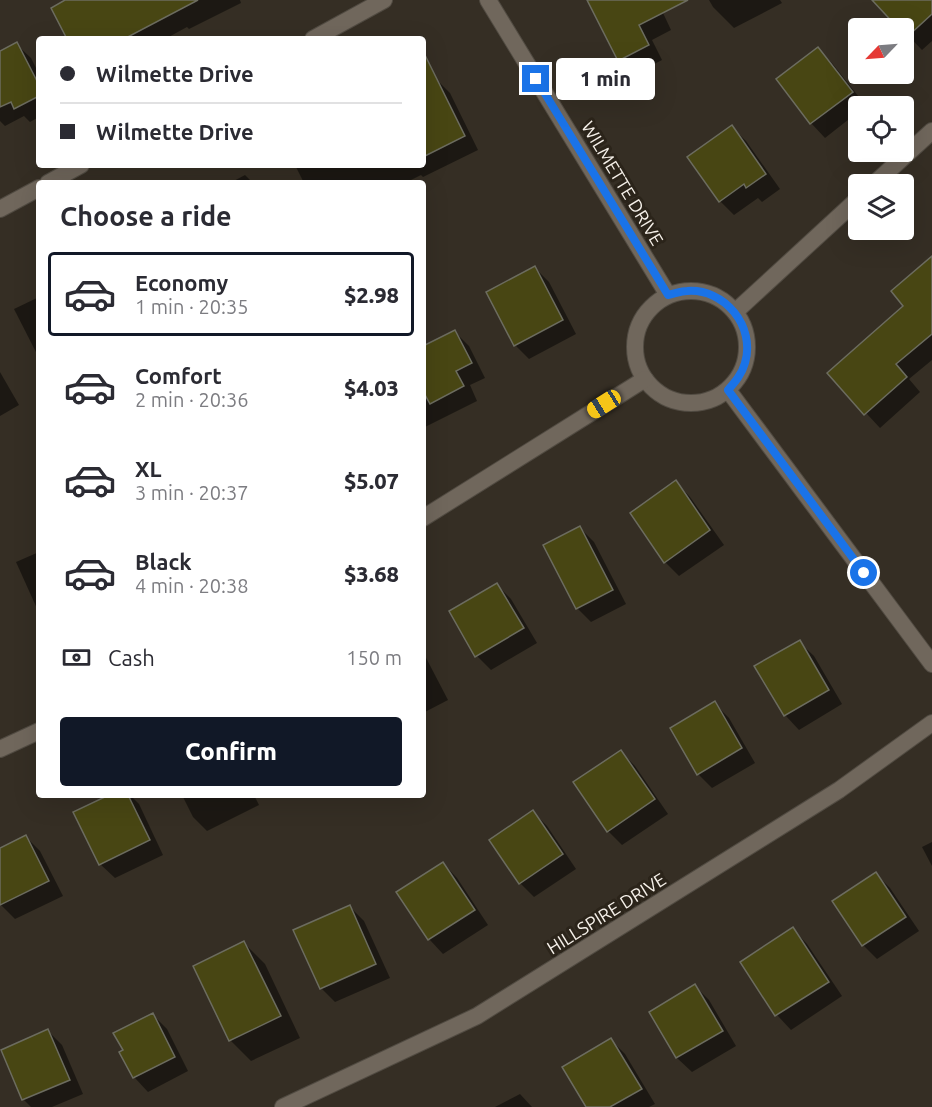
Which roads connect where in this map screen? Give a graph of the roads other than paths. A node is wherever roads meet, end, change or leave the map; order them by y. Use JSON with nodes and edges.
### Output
{"nodes":[{"id":1,"x":384,"y":0,"type":"edge"},
{"id":2,"x":488,"y":0,"type":"edge"},
{"id":3,"x":318,"y":36,"type":"edge"},
{"id":4,"x":932,"y":131,"type":"edge"},
{"id":5,"x":76,"y":168,"type":"edge"},
{"id":6,"x":885,"y":174,"type":"edge"},
{"id":7,"x":54,"y":180,"type":"edge"},
{"id":8,"x":36,"y":190,"type":"edge"},
{"id":9,"x":848,"y":208,"type":"edge"},
{"id":10,"x":0,"y":209,"type":"edge"},
{"id":11,"x":668,"y":295,"type":"junction"},
{"id":12,"x":735,"y":312,"type":"junction"},
{"id":13,"x":645,"y":379,"type":"junction"},
{"id":14,"x":728,"y":390,"type":"junction"},
{"id":15,"x":426,"y":516,"type":"edge"},
{"id":16,"x":932,"y":664,"type":"edge"},
{"id":17,"x":932,"y":723,"type":"edge"},
{"id":18,"x":36,"y":732,"type":"edge"},
{"id":19,"x":0,"y":749,"type":"edge"},
{"id":20,"x":283,"y":1107,"type":"edge"}],
"edges":[{"from":1,"to":3,"type":"street"},
{"from":2,"to":11,"type":"street","name":"WILMETTE DRIVE"},
{"from":4,"to":6,"type":"street"},
{"from":5,"to":7,"type":"street"},
{"from":8,"to":10,"type":"street"},
{"from":9,"to":12,"type":"street"},
{"from":11,"to":12,"type":"street"},
{"from":11,"to":13,"type":"street"},
{"from":12,"to":14,"type":"street"},
{"from":13,"to":14,"type":"street"},
{"from":13,"to":15,"type":"street"},
{"from":14,"to":16,"type":"street"},
{"from":17,"to":20,"type":"street","name":"HILLSPIRE DRIVE"},
{"from":18,"to":19,"type":"street"}]}
